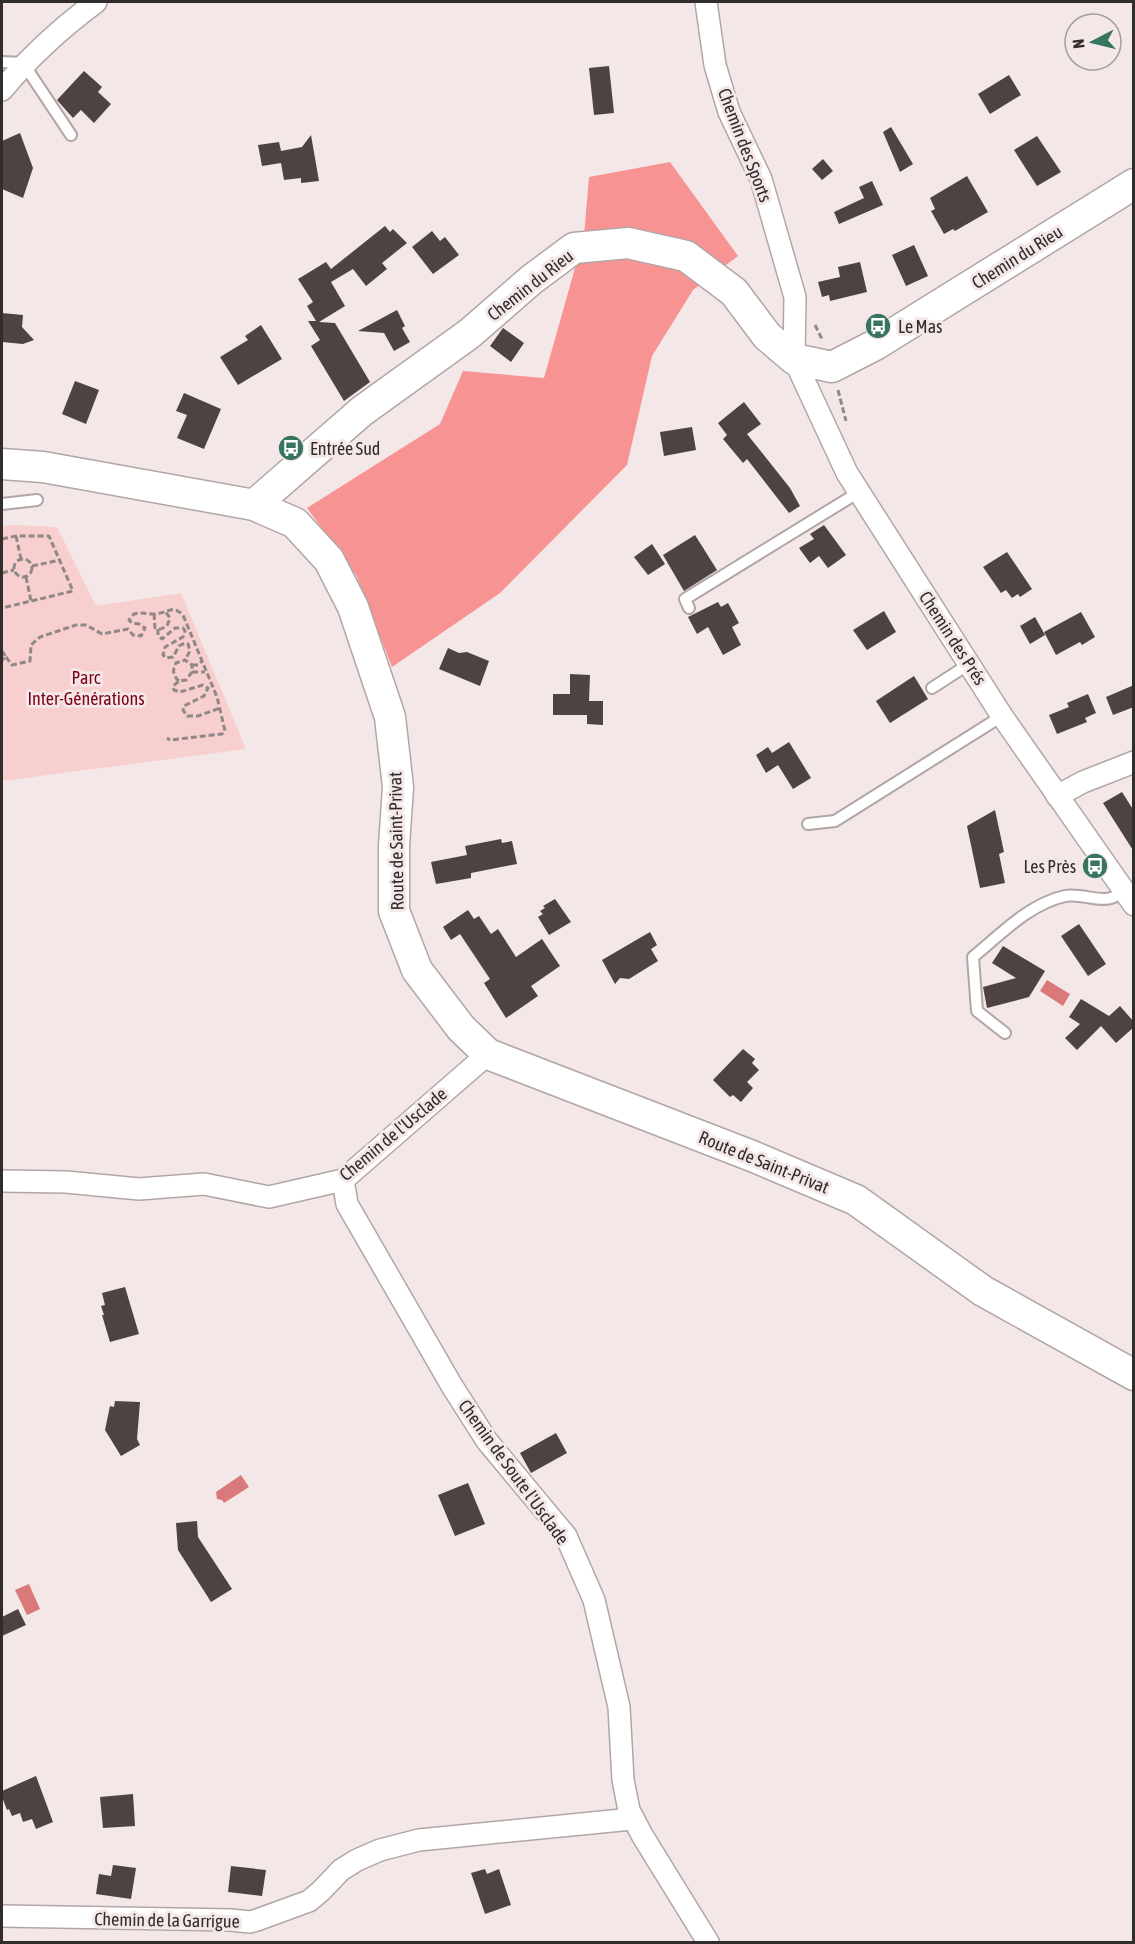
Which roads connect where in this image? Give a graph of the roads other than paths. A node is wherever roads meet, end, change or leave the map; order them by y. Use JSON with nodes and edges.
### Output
{"nodes":[{"id":1,"x":96,"y":2,"type":"edge"},
{"id":2,"x":706,"y":2,"type":"edge"},
{"id":3,"x":2,"y":62,"type":"edge"},
{"id":4,"x":23,"y":63,"type":"junction"},
{"id":5,"x":2,"y":90,"type":"edge"},
{"id":6,"x":71,"y":135,"type":"dead end"},
{"id":7,"x":1134,"y":184,"type":"edge"},
{"id":8,"x":794,"y":359,"type":"junction"},
{"id":9,"x":2,"y":464,"type":"edge"},
{"id":10,"x":859,"y":492,"type":"junction"},
{"id":11,"x":37,"y":500,"type":"dead end"},
{"id":12,"x":2,"y":504,"type":"edge"},
{"id":13,"x":254,"y":505,"type":"junction"},
{"id":14,"x":689,"y":608,"type":"dead end"},
{"id":15,"x":969,"y":664,"type":"junction"},
{"id":16,"x":932,"y":688,"type":"dead end"},
{"id":17,"x":1002,"y":716,"type":"junction"},
{"id":18,"x":1134,"y":762,"type":"edge"},
{"id":19,"x":1057,"y":796,"type":"junction"},
{"id":20,"x":808,"y":824,"type":"dead end"},
{"id":21,"x":1128,"y":898,"type":"edge"},
{"id":22,"x":1005,"y":1033,"type":"dead end"},
{"id":23,"x":488,"y":1054,"type":"junction"},
{"id":24,"x":343,"y":1180,"type":"junction"},
{"id":25,"x":2,"y":1181,"type":"edge"},
{"id":26,"x":1134,"y":1376,"type":"edge"},
{"id":27,"x":632,"y":1819,"type":"junction"},
{"id":28,"x":2,"y":1916,"type":"edge"},
{"id":29,"x":708,"y":1942,"type":"edge"}],
"edges":[{"from":1,"to":4,"type":"street"},
{"from":2,"to":8,"type":"street","name":"Chemin des Sports"},
{"from":3,"to":4,"type":"lane"},
{"from":4,"to":5,"type":"street"},
{"from":4,"to":6,"type":"lane"},
{"from":7,"to":8,"type":"street","name":"Chemin du Rieu"},
{"from":8,"to":10,"type":"street","name":"Chemin des Prés"},
{"from":8,"to":13,"type":"street","name":"Chemin du Rieu"},
{"from":9,"to":13,"type":"street","name":"Route de Saint-Privat"},
{"from":10,"to":14,"type":"lane"},
{"from":10,"to":15,"type":"street","name":"Chemin des Prés"},
{"from":11,"to":12,"type":"lane"},
{"from":13,"to":23,"type":"street","name":"Route de Saint-Privat"},
{"from":15,"to":16,"type":"lane"},
{"from":15,"to":17,"type":"street","name":"Chemin des Prés"},
{"from":17,"to":19,"type":"street","name":"Chemin des Prés"},
{"from":17,"to":20,"type":"lane"},
{"from":18,"to":19,"type":"street"},
{"from":19,"to":21,"type":"street","name":"Chemin des Prés"},
{"from":21,"to":22,"type":"lane"},
{"from":23,"to":24,"type":"street","name":"Chemin de l'Usclade"},
{"from":23,"to":26,"type":"street","name":"Route de Saint-Privat"},
{"from":24,"to":25,"type":"street","name":"Chemin de l'Usclade"},
{"from":24,"to":27,"type":"street","name":"Chemin de Soute l'Usclade"},
{"from":27,"to":28,"type":"street","name":"Chemin de la Garrigue"},
{"from":27,"to":29,"type":"street","name":"Chemin de Soute l'Usclade"}]}
